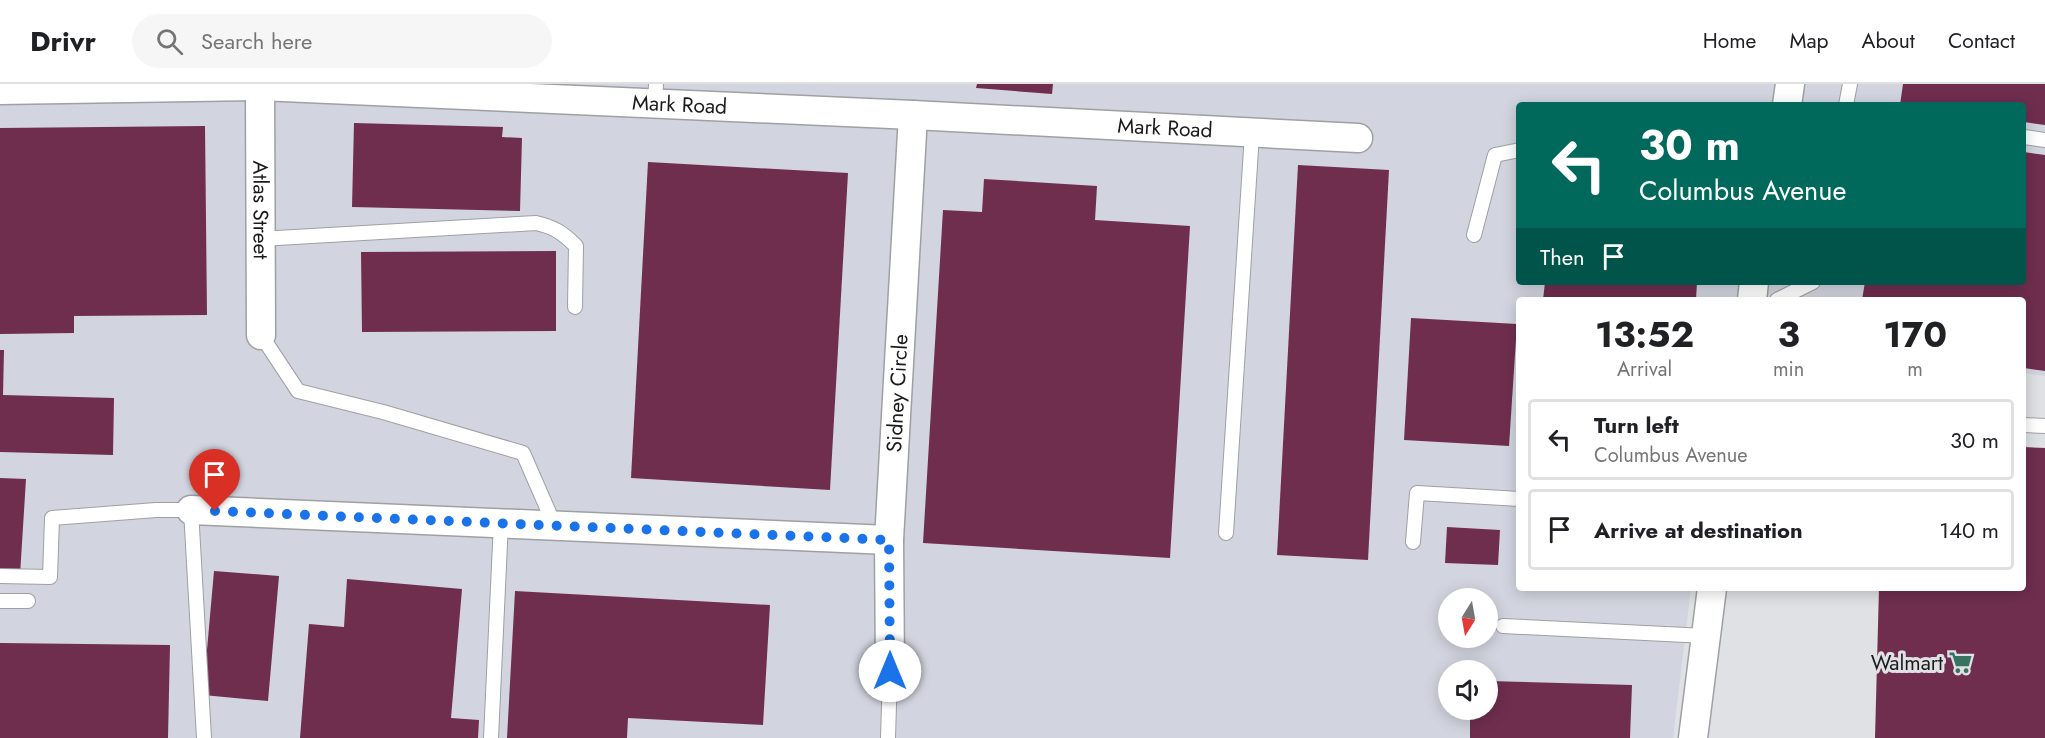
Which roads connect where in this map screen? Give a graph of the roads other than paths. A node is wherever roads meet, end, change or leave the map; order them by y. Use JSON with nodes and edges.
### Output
{"nodes":[{"id":1,"x":1850,"y":84,"type":"edge"},
{"id":2,"x":260,"y":86,"type":"junction"},
{"id":3,"x":0,"y":90,"type":"edge"},
{"id":4,"x":655,"y":94,"type":"edge"},
{"id":5,"x":1847,"y":102,"type":"edge"},
{"id":6,"x":913,"y":115,"type":"junction"},
{"id":7,"x":1252,"y":134,"type":"junction"},
{"id":8,"x":2026,"y":137,"type":"edge"},
{"id":9,"x":1358,"y":138,"type":"dead end"},
{"id":10,"x":2045,"y":140,"type":"edge"},
{"id":11,"x":1516,"y":151,"type":"edge"},
{"id":12,"x":1474,"y":236,"type":"dead end"},
{"id":13,"x":260,"y":239,"type":"junction"},
{"id":14,"x":1807,"y":285,"type":"edge"},
{"id":15,"x":1783,"y":297,"type":"edge"},
{"id":16,"x":575,"y":307,"type":"dead end"},
{"id":17,"x":261,"y":335,"type":"joint"},
{"id":18,"x":2026,"y":425,"type":"edge"},
{"id":19,"x":2045,"y":426,"type":"edge"},
{"id":20,"x":1516,"y":499,"type":"edge"},
{"id":21,"x":191,"y":510,"type":"junction"},
{"id":22,"x":501,"y":522,"type":"junction"},
{"id":23,"x":554,"y":524,"type":"junction"},
{"id":24,"x":1226,"y":532,"type":"dead end"},
{"id":25,"x":889,"y":540,"type":"junction"},
{"id":26,"x":1413,"y":542,"type":"dead end"},
{"id":27,"x":0,"y":576,"type":"edge"},
{"id":28,"x":1713,"y":591,"type":"edge"},
{"id":29,"x":0,"y":601,"type":"edge"},
{"id":30,"x":28,"y":601,"type":"dead end"},
{"id":31,"x":1503,"y":626,"type":"dead end"},
{"id":32,"x":1706,"y":636,"type":"junction"},
{"id":33,"x":890,"y":671,"type":"joint"},
{"id":34,"x":204,"y":738,"type":"edge"},
{"id":35,"x":491,"y":738,"type":"edge"},
{"id":36,"x":888,"y":738,"type":"edge"},
{"id":37,"x":1693,"y":738,"type":"edge"}],
"edges":[{"from":1,"to":5,"type":"lane"},
{"from":2,"to":3,"type":"street","name":"Mark Road"},
{"from":2,"to":4,"type":"street","name":"Mark Road"},
{"from":2,"to":13,"type":"street","name":"Atlas Street"},
{"from":4,"to":6,"type":"street","name":"Mark Road"},
{"from":6,"to":7,"type":"street","name":"Mark Road"},
{"from":6,"to":25,"type":"street","name":"Sidney Circle"},
{"from":7,"to":9,"type":"street","name":"Mark Road"},
{"from":7,"to":24,"type":"lane"},
{"from":8,"to":10,"type":"lane"},
{"from":11,"to":12,"type":"lane"},
{"from":13,"to":16,"type":"lane"},
{"from":13,"to":17,"type":"street","name":"Atlas Street"},
{"from":14,"to":15,"type":"lane"},
{"from":17,"to":23,"type":"lane"},
{"from":18,"to":19,"type":"lane"},
{"from":20,"to":26,"type":"lane"},
{"from":21,"to":22,"type":"street"},
{"from":21,"to":27,"type":"lane"},
{"from":21,"to":34,"type":"lane"},
{"from":22,"to":23,"type":"street"},
{"from":22,"to":35,"type":"lane"},
{"from":23,"to":25,"type":"street"},
{"from":25,"to":33,"type":"street","name":"Sidney Circle"},
{"from":28,"to":32,"type":"street"},
{"from":29,"to":30,"type":"lane"},
{"from":31,"to":32,"type":"lane"},
{"from":32,"to":37,"type":"street"},
{"from":33,"to":36,"type":"lane"}]}
